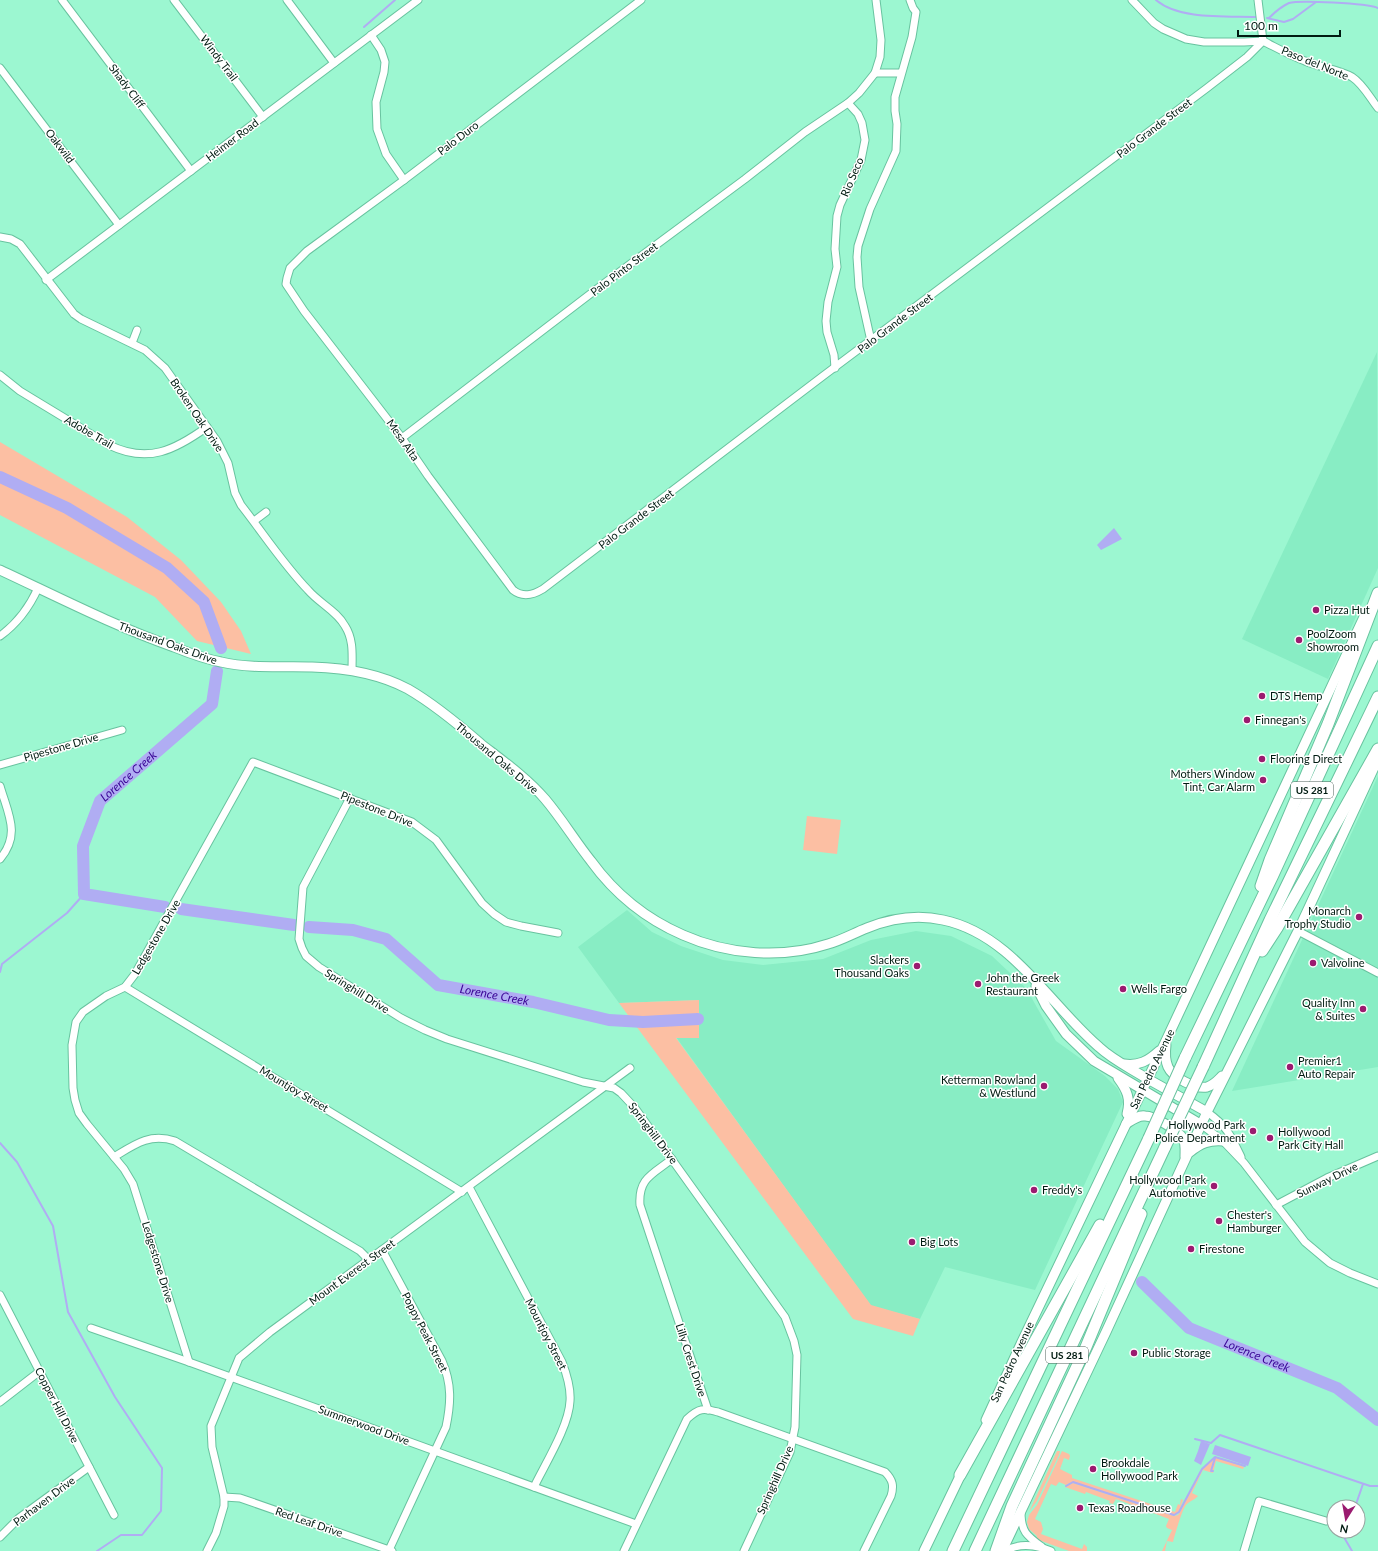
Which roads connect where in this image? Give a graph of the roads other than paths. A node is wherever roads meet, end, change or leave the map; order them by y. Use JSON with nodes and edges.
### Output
{"nodes":[{"id":1,"x":62,"y":0,"type":"edge"},
{"id":2,"x":174,"y":0,"type":"edge"},
{"id":3,"x":287,"y":0,"type":"edge"},
{"id":4,"x":418,"y":0,"type":"edge"},
{"id":5,"x":641,"y":0,"type":"edge"},
{"id":6,"x":876,"y":0,"type":"edge"},
{"id":7,"x":910,"y":0,"type":"edge"},
{"id":8,"x":1132,"y":0,"type":"edge"},
{"id":9,"x":1258,"y":0,"type":"edge"},
{"id":10,"x":371,"y":35,"type":"junction"},
{"id":11,"x":1263,"y":40,"type":"junction"},
{"id":12,"x":334,"y":63,"type":"junction"},
{"id":13,"x":0,"y":68,"type":"edge"},
{"id":14,"x":875,"y":73,"type":"junction"},
{"id":15,"x":901,"y":73,"type":"junction"},
{"id":16,"x":848,"y":103,"type":"junction"},
{"id":17,"x":1378,"y":108,"type":"edge"},
{"id":18,"x":263,"y":117,"type":"junction"},
{"id":19,"x":191,"y":171,"type":"junction"},
{"id":20,"x":404,"y":180,"type":"junction"},
{"id":21,"x":119,"y":225,"type":"junction"},
{"id":22,"x":0,"y":237,"type":"edge"},
{"id":23,"x":46,"y":280,"type":"junction"},
{"id":24,"x":286,"y":284,"type":"joint"},
{"id":25,"x":137,"y":330,"type":"dead end"},
{"id":26,"x":871,"y":341,"type":"junction"},
{"id":27,"x":132,"y":343,"type":"junction"},
{"id":28,"x":835,"y":368,"type":"junction"},
{"id":29,"x":0,"y":376,"type":"edge"},
{"id":30,"x":207,"y":427,"type":"junction"},
{"id":31,"x":402,"y":438,"type":"junction"},
{"id":32,"x":266,"y":512,"type":"dead end"},
{"id":33,"x":254,"y":521,"type":"junction"},
{"id":34,"x":0,"y":570,"type":"edge"},
{"id":35,"x":1378,"y":587,"type":"edge"},
{"id":36,"x":38,"y":588,"type":"junction"},
{"id":37,"x":1378,"y":593,"type":"edge"},
{"id":38,"x":521,"y":594,"type":"joint"},
{"id":39,"x":0,"y":636,"type":"edge"},
{"id":40,"x":1378,"y":646,"type":"edge"},
{"id":41,"x":352,"y":671,"type":"junction"},
{"id":42,"x":1378,"y":696,"type":"edge"},
{"id":43,"x":122,"y":730,"type":"dead end"},
{"id":44,"x":1378,"y":749,"type":"edge"},
{"id":45,"x":1378,"y":759,"type":"edge"},
{"id":46,"x":252,"y":762,"type":"joint"},
{"id":47,"x":0,"y":765,"type":"edge"},
{"id":48,"x":0,"y":786,"type":"edge"},
{"id":49,"x":350,"y":798,"type":"junction"},
{"id":50,"x":0,"y":859,"type":"edge"},
{"id":51,"x":1298,"y":931,"type":"junction"},
{"id":52,"x":558,"y":933,"type":"dead end"},
{"id":53,"x":1244,"y":934,"type":"junction"},
{"id":54,"x":1378,"y":972,"type":"edge"},
{"id":55,"x":1033,"y":980,"type":"junction"},
{"id":56,"x":1243,"y":982,"type":"junction"},
{"id":57,"x":125,"y":987,"type":"junction"},
{"id":58,"x":1164,"y":1043,"type":"junction"},
{"id":59,"x":1121,"y":1064,"type":"junction"},
{"id":60,"x":630,"y":1068,"type":"dead end"},
{"id":61,"x":1228,"y":1068,"type":"junction"},
{"id":62,"x":1116,"y":1074,"type":"junction"},
{"id":63,"x":1148,"y":1078,"type":"junction"},
{"id":64,"x":606,"y":1086,"type":"junction"},
{"id":65,"x":1142,"y":1090,"type":"junction"},
{"id":66,"x":1207,"y":1112,"type":"junction"},
{"id":67,"x":1125,"y":1125,"type":"junction"},
{"id":68,"x":1202,"y":1125,"type":"junction"},
{"id":69,"x":1149,"y":1138,"type":"junction"},
{"id":70,"x":1223,"y":1141,"type":"junction"},
{"id":71,"x":1189,"y":1152,"type":"junction"},
{"id":72,"x":1378,"y":1156,"type":"edge"},
{"id":73,"x":114,"y":1157,"type":"junction"},
{"id":74,"x":672,"y":1159,"type":"junction"},
{"id":75,"x":1244,"y":1163,"type":"junction"},
{"id":76,"x":1157,"y":1164,"type":"junction"},
{"id":77,"x":1184,"y":1164,"type":"junction"},
{"id":78,"x":468,"y":1187,"type":"junction"},
{"id":79,"x":462,"y":1192,"type":"junction"},
{"id":80,"x":1276,"y":1205,"type":"junction"},
{"id":81,"x":382,"y":1250,"type":"junction"},
{"id":82,"x":369,"y":1260,"type":"junction"},
{"id":83,"x":1378,"y":1284,"type":"edge"},
{"id":84,"x":0,"y":1295,"type":"edge"},
{"id":85,"x":91,"y":1328,"type":"dead end"},
{"id":86,"x":189,"y":1362,"type":"junction"},
{"id":87,"x":40,"y":1371,"type":"junction"},
{"id":88,"x":232,"y":1378,"type":"junction"},
{"id":89,"x":0,"y":1402,"type":"edge"},
{"id":90,"x":708,"y":1410,"type":"junction"},
{"id":91,"x":793,"y":1439,"type":"junction"},
{"id":92,"x":435,"y":1451,"type":"junction"},
{"id":93,"x":89,"y":1467,"type":"junction"},
{"id":94,"x":960,"y":1475,"type":"junction"},
{"id":95,"x":534,"y":1487,"type":"junction"},
{"id":96,"x":224,"y":1497,"type":"junction"},
{"id":97,"x":1021,"y":1511,"type":"junction"},
{"id":98,"x":114,"y":1515,"type":"dead end"},
{"id":99,"x":1326,"y":1521,"type":"dead end"},
{"id":100,"x":636,"y":1524,"type":"junction"},
{"id":101,"x":0,"y":1537,"type":"edge"},
{"id":102,"x":1042,"y":1548,"type":"junction"},
{"id":103,"x":391,"y":1550,"type":"edge"},
{"id":104,"x":207,"y":1551,"type":"edge"},
{"id":105,"x":624,"y":1551,"type":"edge"},
{"id":106,"x":744,"y":1551,"type":"edge"},
{"id":107,"x":864,"y":1551,"type":"edge"},
{"id":108,"x":924,"y":1551,"type":"edge"},
{"id":109,"x":953,"y":1551,"type":"edge"},
{"id":110,"x":974,"y":1551,"type":"edge"},
{"id":111,"x":996,"y":1551,"type":"edge"},
{"id":112,"x":1004,"y":1551,"type":"edge"},
{"id":113,"x":1051,"y":1551,"type":"edge"},
{"id":114,"x":1244,"y":1551,"type":"edge"}],
"edges":[{"from":1,"to":19,"type":"street","name":"Shady Cliff"},
{"from":2,"to":18,"type":"street","name":"Windy Trail"},
{"from":3,"to":12,"type":"street"},
{"from":4,"to":10,"type":"street","name":"Heimer Road"},
{"from":5,"to":20,"type":"street","name":"Palo Duro"},
{"from":6,"to":14,"type":"street"},
{"from":7,"to":15,"type":"street"},
{"from":8,"to":11,"type":"street"},
{"from":9,"to":11,"type":"street"},
{"from":10,"to":12,"type":"street","name":"Heimer Road"},
{"from":10,"to":20,"type":"street"},
{"from":11,"to":17,"type":"street","name":"Paso del Norte"},
{"from":11,"to":26,"type":"street","name":"Palo Grande Street"},
{"from":12,"to":18,"type":"street","name":"Heimer Road"},
{"from":13,"to":21,"type":"street","name":"Oakwild"},
{"from":14,"to":15,"type":"street"},
{"from":14,"to":16,"type":"street"},
{"from":15,"to":26,"type":"street"},
{"from":16,"to":28,"type":"street","name":"Rio Seco"},
{"from":16,"to":31,"type":"street","name":"Palo Pinto Street"},
{"from":18,"to":19,"type":"street","name":"Heimer Road"},
{"from":19,"to":21,"type":"street","name":"Heimer Road"},
{"from":20,"to":24,"type":"street","name":"Palo Duro"},
{"from":21,"to":23,"type":"street","name":"Heimer Road"},
{"from":22,"to":23,"type":"street","name":"Broken Oak Drive"},
{"from":23,"to":27,"type":"street","name":"Broken Oak Drive"},
{"from":24,"to":31,"type":"street","name":"Mesa Alta"},
{"from":25,"to":27,"type":"street"},
{"from":26,"to":28,"type":"street","name":"Palo Grande Street"},
{"from":27,"to":30,"type":"street","name":"Broken Oak Drive"},
{"from":28,"to":38,"type":"street","name":"Palo Grande Street"},
{"from":29,"to":30,"type":"street","name":"Adobe Trail"},
{"from":30,"to":33,"type":"street","name":"Broken Oak Drive"},
{"from":31,"to":38,"type":"street","name":"Mesa Alta"},
{"from":32,"to":33,"type":"street"},
{"from":33,"to":41,"type":"street","name":"Broken Oak Drive"},
{"from":34,"to":36,"type":"main road","name":"Thousand Oaks Drive"},
{"from":35,"to":58,"type":"main road","name":"San Pedro Avenue"},
{"from":36,"to":39,"type":"street"},
{"from":36,"to":41,"type":"main road","name":"Thousand Oaks Drive"},
{"from":37,"to":53,"type":"highway"},
{"from":40,"to":53,"type":"highway","number":"US 281"},
{"from":41,"to":55,"type":"main road","name":"Thousand Oaks Drive"},
{"from":42,"to":56,"type":"highway","number":"US 281"},
{"from":43,"to":47,"type":"street","name":"Pipestone Drive"},
{"from":44,"to":56,"type":"highway"},
{"from":45,"to":51,"type":"main road"},
{"from":46,"to":49,"type":"street","name":"Pipestone Drive"},
{"from":46,"to":57,"type":"street","name":"Ledgestone Drive"},
{"from":48,"to":50,"type":"street"},
{"from":49,"to":52,"type":"street","name":"Pipestone Drive"},
{"from":49,"to":64,"type":"street","name":"Springhill Drive"},
{"from":51,"to":54,"type":"street"},
{"from":51,"to":61,"type":"main road"},
{"from":53,"to":69,"type":"highway","number":"US 281","bridge":true},
{"from":55,"to":59,"type":"main road","name":"Thousand Oaks Drive"},
{"from":55,"to":62,"type":"main road","name":"Thousand Oaks Drive"},
{"from":56,"to":76,"type":"highway","number":"US 281","bridge":true},
{"from":57,"to":73,"type":"street","name":"Ledgestone Drive"},
{"from":57,"to":79,"type":"street","name":"Mountjoy Street"},
{"from":58,"to":59,"type":"main road"},
{"from":58,"to":61,"type":"main road"},
{"from":58,"to":63,"type":"main road","name":"San Pedro Avenue"},
{"from":59,"to":63,"type":"main road","name":"Thousand Oaks Drive"},
{"from":60,"to":64,"type":"street","name":"Mount Everest Street"},
{"from":61,"to":66,"type":"main road"},
{"from":62,"to":65,"type":"main road","name":"Thousand Oaks Drive"},
{"from":62,"to":67,"type":"main road"},
{"from":63,"to":65,"type":"main road","name":"San Pedro Avenue"},
{"from":63,"to":66,"type":"main road","name":"Thousand Oaks Drive"},
{"from":64,"to":74,"type":"street","name":"Springhill Drive"},
{"from":64,"to":78,"type":"street","name":"Mount Everest Street"},
{"from":65,"to":67,"type":"main road","name":"San Pedro Avenue"},
{"from":65,"to":68,"type":"main road","name":"Thousand Oaks Drive"},
{"from":66,"to":68,"type":"main road"},
{"from":66,"to":75,"type":"street"},
{"from":67,"to":77,"type":"main road"},
{"from":67,"to":94,"type":"main road","name":"San Pedro Avenue"},
{"from":68,"to":70,"type":"street"},
{"from":68,"to":71,"type":"main road"},
{"from":69,"to":94,"type":"highway"},
{"from":69,"to":109,"type":"highway","number":"US 281"},
{"from":70,"to":71,"type":"main road"},
{"from":70,"to":75,"type":"street"},
{"from":71,"to":77,"type":"main road"},
{"from":72,"to":80,"type":"street","name":"Sunway Drive"},
{"from":73,"to":82,"type":"street"},
{"from":73,"to":86,"type":"street","name":"Ledgestone Drive"},
{"from":74,"to":90,"type":"street","name":"Lilly Crest Drive"},
{"from":74,"to":91,"type":"street","name":"Springhill Drive"},
{"from":75,"to":80,"type":"street"},
{"from":76,"to":110,"type":"highway","number":"US 281"},
{"from":76,"to":111,"type":"highway"},
{"from":77,"to":97,"type":"main road"},
{"from":78,"to":79,"type":"street","name":"Mount Everest Street"},
{"from":78,"to":95,"type":"street","name":"Mountjoy Street"},
{"from":79,"to":81,"type":"street","name":"Mount Everest Street"},
{"from":80,"to":83,"type":"street"},
{"from":81,"to":82,"type":"street","name":"Mount Everest Street"},
{"from":81,"to":92,"type":"street","name":"Poppy Peak Street"},
{"from":82,"to":88,"type":"street","name":"Mount Everest Street"},
{"from":84,"to":87,"type":"street","name":"Copper Hill Drive"},
{"from":85,"to":86,"type":"street","name":"Summerwood Drive"},
{"from":86,"to":88,"type":"street","name":"Summerwood Drive"},
{"from":87,"to":89,"type":"street"},
{"from":87,"to":93,"type":"street","name":"Copper Hill Drive"},
{"from":88,"to":92,"type":"street","name":"Summerwood Drive"},
{"from":88,"to":96,"type":"street","name":"Mount Everest Street"},
{"from":90,"to":91,"type":"street"},
{"from":90,"to":100,"type":"street","name":"Lilly Crest Drive"},
{"from":91,"to":106,"type":"street","name":"Springhill Drive"},
{"from":91,"to":107,"type":"street"},
{"from":92,"to":95,"type":"street","name":"Summerwood Drive"},
{"from":92,"to":103,"type":"street","name":"Poppy Peak Street"},
{"from":93,"to":98,"type":"street","name":"Copper Hill Drive"},
{"from":93,"to":101,"type":"street","name":"Parhaven Drive"},
{"from":94,"to":108,"type":"main road","name":"San Pedro Avenue"},
{"from":95,"to":100,"type":"street","name":"Summerwood Drive"},
{"from":96,"to":103,"type":"street","name":"Red Leaf Drive"},
{"from":96,"to":104,"type":"street","name":"Mount Everest Street"},
{"from":97,"to":102,"type":"street"},
{"from":97,"to":112,"type":"main road"},
{"from":99,"to":114,"type":"street"},
{"from":100,"to":105,"type":"street","name":"Lilly Crest Drive"},
{"from":102,"to":112,"type":"street"},
{"from":102,"to":113,"type":"street"}]}
